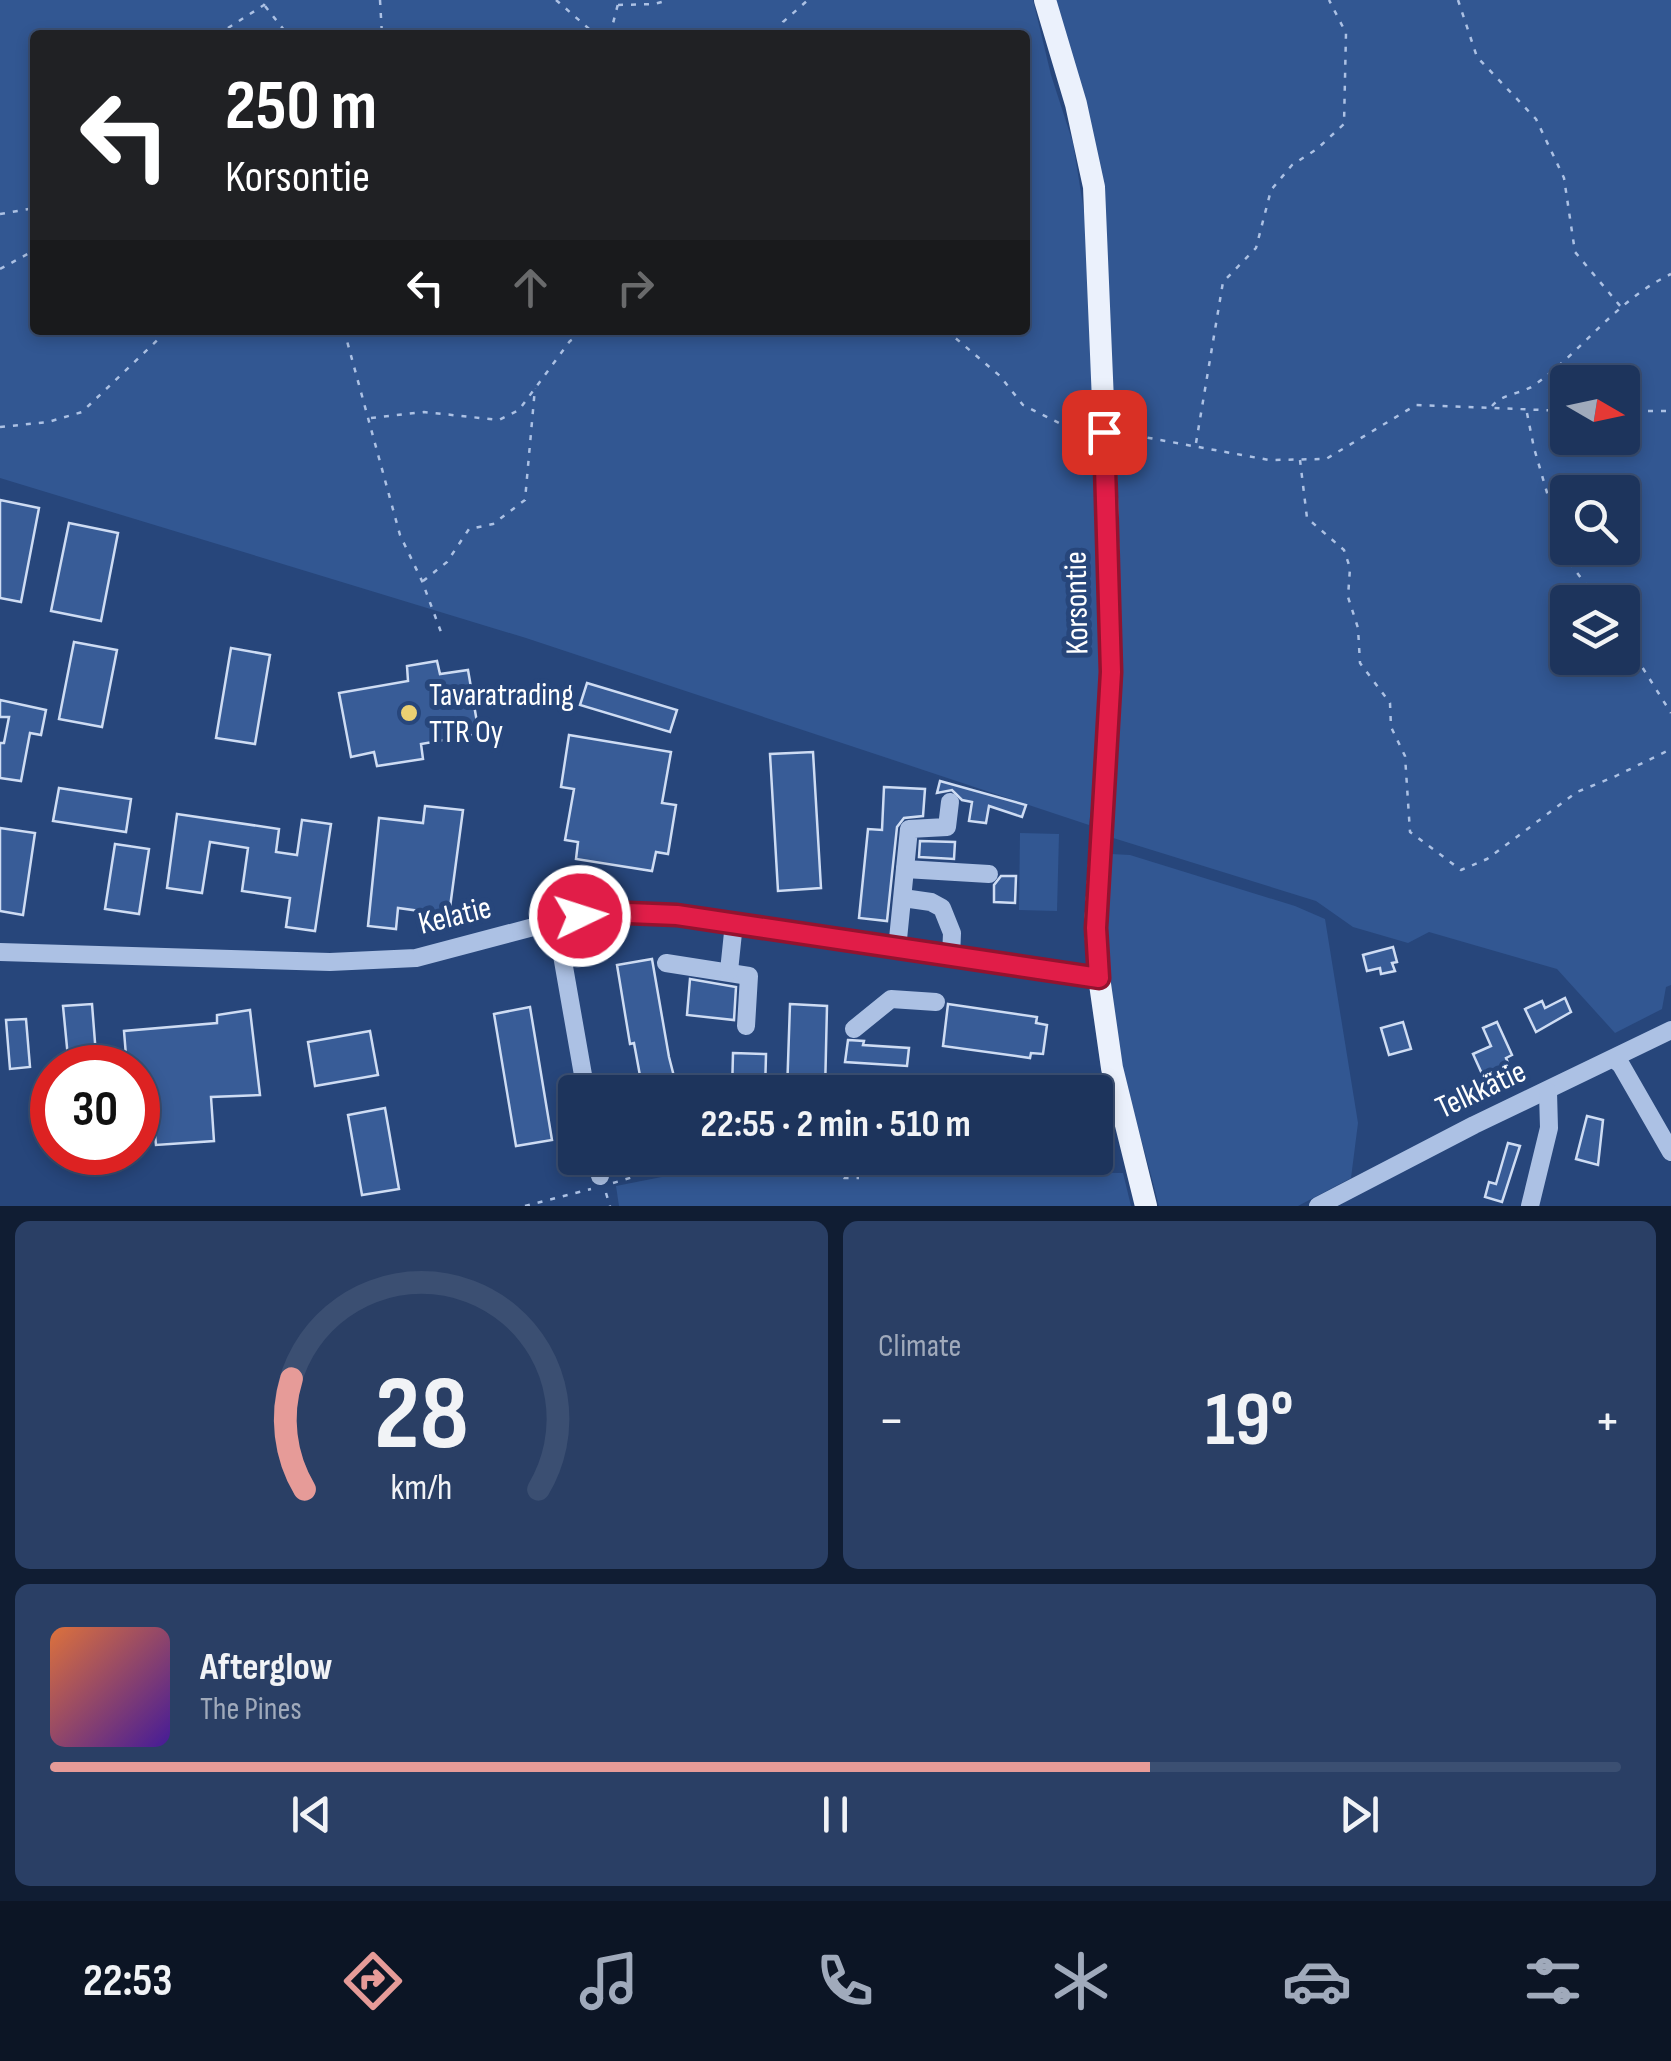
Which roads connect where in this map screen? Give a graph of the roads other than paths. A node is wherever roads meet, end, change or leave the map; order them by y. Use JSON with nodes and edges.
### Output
{"nodes":[{"id":1,"x":1044,"y":0,"type":"edge"},
{"id":2,"x":950,"y":802,"type":"dead end"},
{"id":3,"x":905,"y":868,"type":"junction"},
{"id":4,"x":934,"y":870,"type":"junction"},
{"id":5,"x":989,"y":874,"type":"dead end"},
{"id":6,"x":902,"y":898,"type":"junction"},
{"id":7,"x":931,"y":902,"type":"junction"},
{"id":8,"x":556,"y":920,"type":"junction"},
{"id":9,"x":734,"y":923,"type":"junction"},
{"id":10,"x":898,"y":948,"type":"junction"},
{"id":11,"x":0,"y":952,"type":"edge"},
{"id":12,"x":951,"y":957,"type":"junction"},
{"id":13,"x":666,"y":964,"type":"dead end"},
{"id":14,"x":729,"y":971,"type":"junction"},
{"id":15,"x":1099,"y":978,"type":"junction"},
{"id":16,"x":936,"y":1002,"type":"dead end"},
{"id":17,"x":746,"y":1026,"type":"dead end"},
{"id":18,"x":854,"y":1028,"type":"dead end"},
{"id":19,"x":1671,"y":1030,"type":"edge"},
{"id":20,"x":1614,"y":1060,"type":"junction"},
{"id":21,"x":583,"y":1075,"type":"edge"},
{"id":22,"x":1548,"y":1092,"type":"junction"},
{"id":23,"x":1671,"y":1152,"type":"edge"},
{"id":24,"x":1146,"y":1206,"type":"edge"},
{"id":25,"x":1318,"y":1206,"type":"edge"},
{"id":26,"x":1530,"y":1206,"type":"edge"}],
"edges":[{"from":1,"to":15,"type":"main road","name":"Korsontie"},
{"from":2,"to":3,"type":"street"},
{"from":3,"to":4,"type":"street"},
{"from":3,"to":6,"type":"street"},
{"from":4,"to":5,"type":"street"},
{"from":4,"to":7,"type":"street"},
{"from":6,"to":7,"type":"street"},
{"from":6,"to":10,"type":"street"},
{"from":7,"to":12,"type":"street"},
{"from":8,"to":9,"type":"street","name":"Kelatie"},
{"from":8,"to":11,"type":"street","name":"Kelatie"},
{"from":8,"to":21,"type":"street"},
{"from":9,"to":10,"type":"street","name":"Kelatie"},
{"from":9,"to":14,"type":"street"},
{"from":10,"to":12,"type":"street","name":"Kelatie"},
{"from":12,"to":15,"type":"street","name":"Kelatie"},
{"from":13,"to":14,"type":"street"},
{"from":14,"to":17,"type":"street"},
{"from":15,"to":24,"type":"main road","name":"Korsontie"},
{"from":16,"to":18,"type":"street"},
{"from":19,"to":20,"type":"street","name":"Telkkätie"},
{"from":20,"to":22,"type":"street","name":"Telkkätie"},
{"from":20,"to":23,"type":"street"},
{"from":22,"to":25,"type":"street","name":"Telkkätie"},
{"from":22,"to":26,"type":"street"}]}
